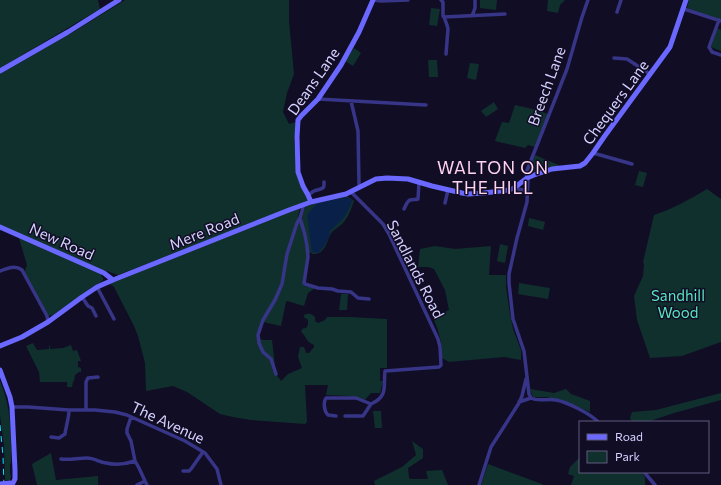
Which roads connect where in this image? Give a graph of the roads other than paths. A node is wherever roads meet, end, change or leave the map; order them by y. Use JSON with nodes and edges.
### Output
{"nodes":[{"id":1,"x":119,"y":0,"type":"edge"},
{"id":2,"x":374,"y":0,"type":"edge"},
{"id":3,"x":408,"y":0,"type":"edge"},
{"id":4,"x":441,"y":0,"type":"edge"},
{"id":5,"x":475,"y":0,"type":"edge"},
{"id":6,"x":588,"y":0,"type":"edge"},
{"id":7,"x":621,"y":0,"type":"edge"},
{"id":8,"x":686,"y":0,"type":"edge"},
{"id":9,"x":684,"y":9,"type":"junction"},
{"id":10,"x":617,"y":12,"type":"dead end"},
{"id":11,"x":505,"y":14,"type":"dead end"},
{"id":12,"x":472,"y":16,"type":"junction"},
{"id":13,"x":444,"y":17,"type":"junction"},
{"id":14,"x":720,"y":21,"type":"edge"},
{"id":15,"x":446,"y":54,"type":"dead end"},
{"id":16,"x":721,"y":55,"type":"edge"},
{"id":17,"x":614,"y":58,"type":"dead end"},
{"id":18,"x":0,"y":71,"type":"edge"},
{"id":19,"x":650,"y":74,"type":"junction"},
{"id":20,"x":318,"y":99,"type":"junction"},
{"id":21,"x":352,"y":101,"type":"junction"},
{"id":22,"x":426,"y":105,"type":"dead end"},
{"id":23,"x":594,"y":153,"type":"junction"},
{"id":24,"x":632,"y":164,"type":"dead end"},
{"id":25,"x":527,"y":178,"type":"junction"},
{"id":26,"x":324,"y":182,"type":"dead end"},
{"id":27,"x":419,"y":182,"type":"junction"},
{"id":28,"x":360,"y":187,"type":"junction"},
{"id":29,"x":514,"y":188,"type":"junction"},
{"id":30,"x":448,"y":190,"type":"junction"},
{"id":31,"x":528,"y":191,"type":"junction"},
{"id":32,"x":351,"y":192,"type":"junction"},
{"id":33,"x":308,"y":195,"type":"junction"},
{"id":34,"x":311,"y":202,"type":"junction"},
{"id":35,"x":445,"y":203,"type":"dead end"},
{"id":36,"x":304,"y":204,"type":"junction"},
{"id":37,"x":404,"y":209,"type":"dead end"},
{"id":38,"x":300,"y":218,"type":"junction"},
{"id":39,"x":1,"y":229,"type":"edge"},
{"id":40,"x":0,"y":271,"type":"edge"},
{"id":41,"x":113,"y":280,"type":"junction"},
{"id":42,"x":97,"y":287,"type":"junction"},
{"id":43,"x":82,"y":296,"type":"junction"},
{"id":44,"x":369,"y":299,"type":"dead end"},
{"id":45,"x":96,"y":316,"type":"dead end"},
{"id":46,"x":114,"y":320,"type":"dead end"},
{"id":47,"x":48,"y":322,"type":"junction"},
{"id":48,"x":0,"y":346,"type":"edge"},
{"id":49,"x":0,"y":370,"type":"edge"},
{"id":50,"x":276,"y":374,"type":"dead end"},
{"id":51,"x":527,"y":376,"type":"junction"},
{"id":52,"x":98,"y":377,"type":"dead end"},
{"id":53,"x":529,"y":394,"type":"junction"},
{"id":54,"x":522,"y":396,"type":"junction"},
{"id":55,"x":531,"y":398,"type":"junction"},
{"id":56,"x":519,"y":402,"type":"junction"},
{"id":57,"x":371,"y":404,"type":"junction"},
{"id":58,"x":12,"y":407,"type":"junction"},
{"id":59,"x":69,"y":410,"type":"junction"},
{"id":60,"x":86,"y":410,"type":"junction"},
{"id":61,"x":336,"y":416,"type":"dead end"},
{"id":62,"x":345,"y":416,"type":"dead end"},
{"id":63,"x":131,"y":417,"type":"junction"},
{"id":64,"x":597,"y":421,"type":"edge"},
{"id":65,"x":51,"y":437,"type":"dead end"},
{"id":66,"x":203,"y":452,"type":"junction"},
{"id":67,"x":61,"y":459,"type":"dead end"},
{"id":68,"x":135,"y":461,"type":"junction"},
{"id":69,"x":183,"y":471,"type":"dead end"},
{"id":70,"x":645,"y":473,"type":"edge"},
{"id":71,"x":146,"y":483,"type":"edge"},
{"id":72,"x":0,"y":484,"type":"edge"},
{"id":73,"x":13,"y":484,"type":"edge"},
{"id":74,"x":137,"y":485,"type":"edge"},
{"id":75,"x":221,"y":485,"type":"edge"},
{"id":76,"x":479,"y":485,"type":"edge"},
{"id":77,"x":655,"y":485,"type":"edge"}],
"edges":[{"from":1,"to":18,"type":"main road"},
{"from":2,"to":3,"type":"street"},
{"from":2,"to":20,"type":"main road","name":"Deans Lane"},
{"from":4,"to":13,"type":"street"},
{"from":5,"to":12,"type":"street"},
{"from":6,"to":25,"type":"street","name":"Breech Lane"},
{"from":7,"to":10,"type":"street"},
{"from":8,"to":9,"type":"main road","name":"Chequers Lane"},
{"from":9,"to":14,"type":"street"},
{"from":9,"to":19,"type":"main road","name":"Chequers Lane"},
{"from":11,"to":12,"type":"street"},
{"from":12,"to":13,"type":"street"},
{"from":13,"to":15,"type":"street"},
{"from":14,"to":16,"type":"street"},
{"from":17,"to":19,"type":"street"},
{"from":19,"to":23,"type":"main road","name":"Chequers Lane"},
{"from":20,"to":21,"type":"street"},
{"from":20,"to":33,"type":"main road","name":"Deans Lane"},
{"from":21,"to":22,"type":"street"},
{"from":21,"to":28,"type":"street"},
{"from":23,"to":24,"type":"street"},
{"from":23,"to":25,"type":"main road","name":"Chequers Lane"},
{"from":25,"to":29,"type":"main road","name":"Chequers Lane"},
{"from":25,"to":31,"type":"street","name":"Breech Lane"},
{"from":26,"to":33,"type":"street"},
{"from":27,"to":28,"type":"main road","name":"Mere Road"},
{"from":27,"to":30,"type":"main road","name":"Mere Road"},
{"from":27,"to":37,"type":"street"},
{"from":28,"to":32,"type":"main road","name":"Mere Road"},
{"from":29,"to":30,"type":"main road","name":"Mere Road"},
{"from":29,"to":31,"type":"street"},
{"from":30,"to":35,"type":"street"},
{"from":31,"to":51,"type":"street","name":"Breech Lane"},
{"from":32,"to":34,"type":"main road","name":"Mere Road"},
{"from":32,"to":57,"type":"street","name":"Sandlands Road"},
{"from":33,"to":34,"type":"main road","name":"Deans Lane"},
{"from":34,"to":36,"type":"main road","name":"Mere Road"},
{"from":36,"to":38,"type":"street"},
{"from":36,"to":41,"type":"main road","name":"Mere Road"},
{"from":38,"to":44,"type":"street"},
{"from":38,"to":50,"type":"street"},
{"from":39,"to":41,"type":"main road","name":"New Road"},
{"from":40,"to":47,"type":"street"},
{"from":41,"to":42,"type":"main road","name":"Mere Road"},
{"from":42,"to":43,"type":"main road","name":"Mere Road"},
{"from":42,"to":46,"type":"street"},
{"from":43,"to":45,"type":"street"},
{"from":43,"to":47,"type":"main road","name":"Mere Road"},
{"from":47,"to":48,"type":"main road","name":"Mere Road"},
{"from":49,"to":58,"type":"main road"},
{"from":51,"to":53,"type":"street","name":"Breech Lane"},
{"from":51,"to":54,"type":"street"},
{"from":52,"to":60,"type":"street"},
{"from":53,"to":54,"type":"street"},
{"from":53,"to":55,"type":"street"},
{"from":54,"to":56,"type":"street"},
{"from":55,"to":56,"type":"street"},
{"from":55,"to":64,"type":"street"},
{"from":56,"to":76,"type":"street"},
{"from":57,"to":61,"type":"street"},
{"from":57,"to":62,"type":"street"},
{"from":58,"to":59,"type":"street","name":"The Avenue"},
{"from":58,"to":73,"type":"main road"},
{"from":59,"to":60,"type":"street","name":"The Avenue"},
{"from":59,"to":65,"type":"street"},
{"from":60,"to":63,"type":"street","name":"The Avenue"},
{"from":63,"to":66,"type":"street","name":"The Avenue"},
{"from":63,"to":68,"type":"street"},
{"from":66,"to":69,"type":"street"},
{"from":66,"to":75,"type":"street","name":"The Avenue"},
{"from":67,"to":68,"type":"street"},
{"from":68,"to":71,"type":"street"},
{"from":70,"to":77,"type":"street"},
{"from":71,"to":74,"type":"street"},
{"from":72,"to":73,"type":"main road","bridge":true}]}
